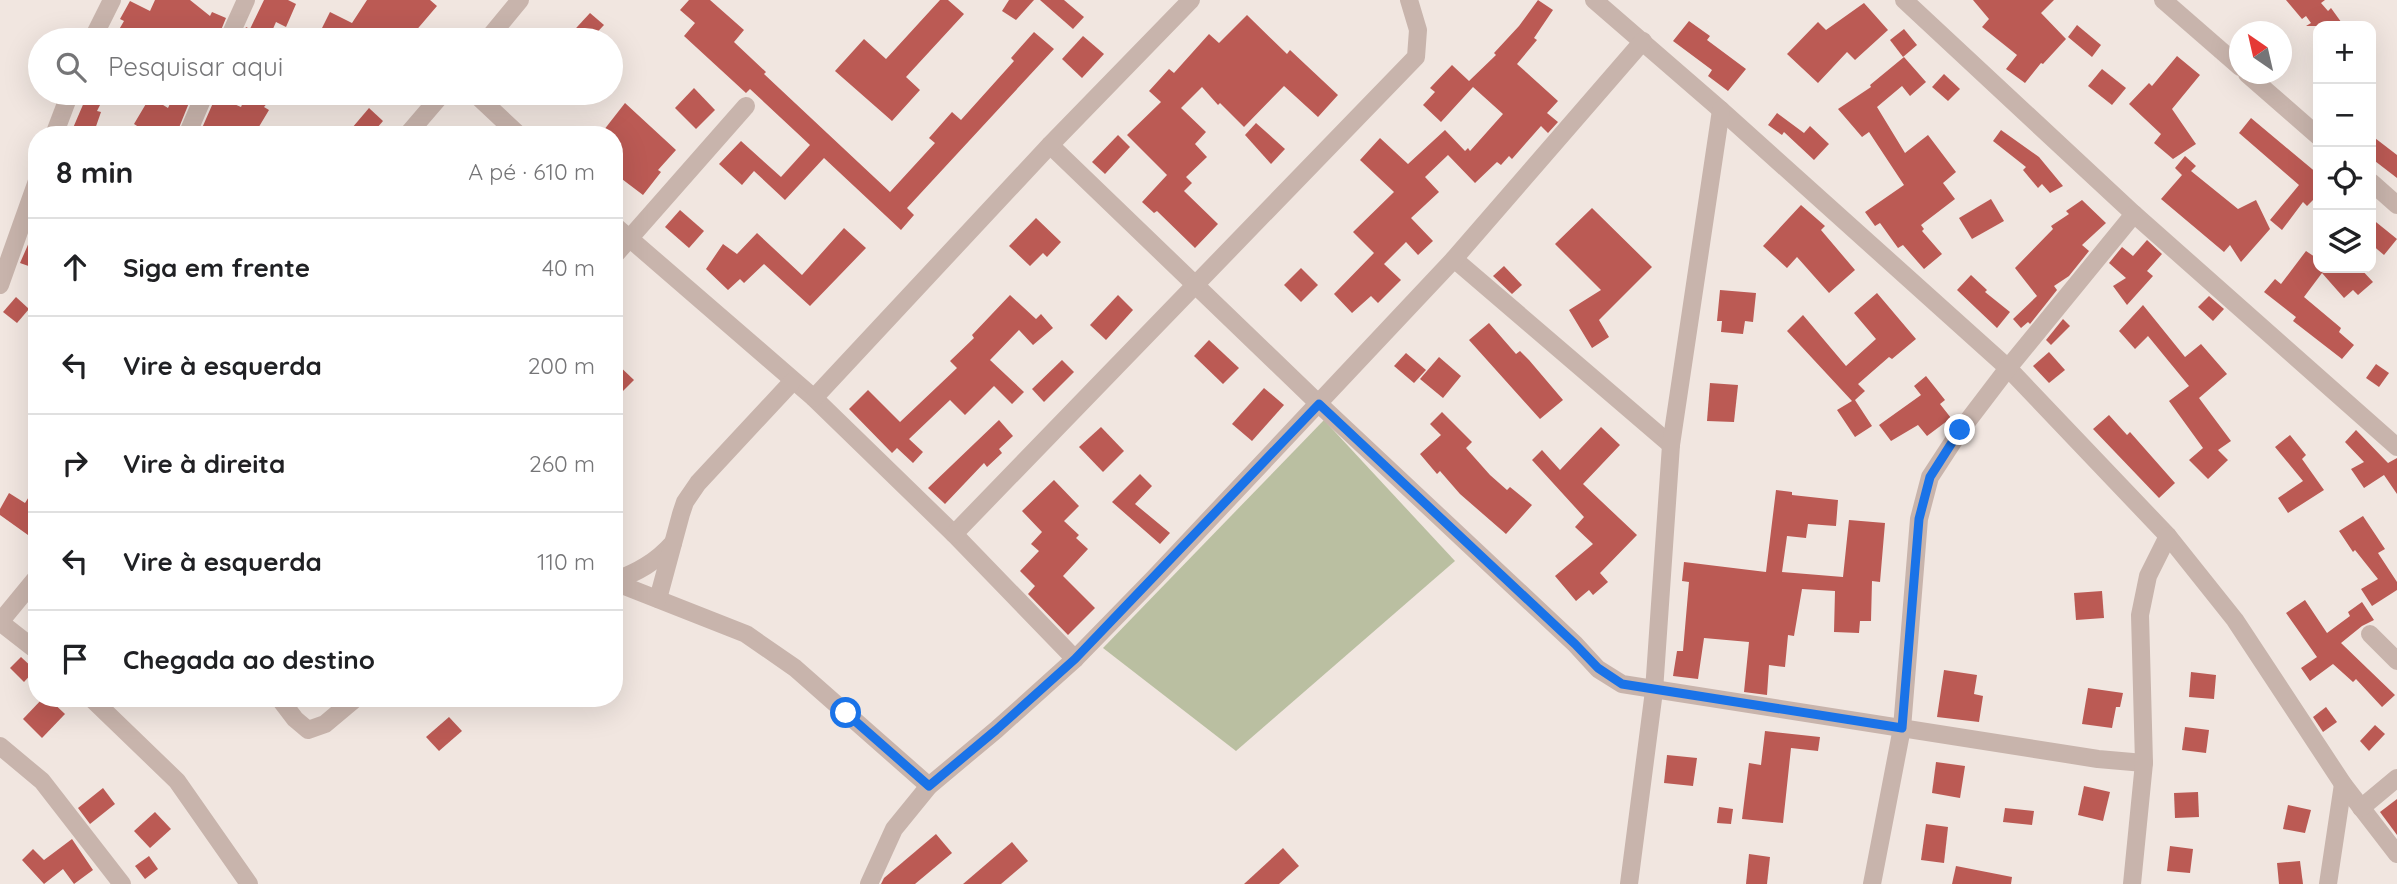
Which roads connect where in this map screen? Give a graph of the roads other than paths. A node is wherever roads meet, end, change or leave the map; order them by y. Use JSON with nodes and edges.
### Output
{"nodes":[{"id":1,"x":112,"y":0,"type":"edge"},
{"id":2,"x":246,"y":0,"type":"edge"},
{"id":3,"x":520,"y":0,"type":"edge"},
{"id":4,"x":1191,"y":0,"type":"edge"},
{"id":5,"x":1409,"y":0,"type":"edge"},
{"id":6,"x":1594,"y":0,"type":"edge"},
{"id":7,"x":1905,"y":0,"type":"edge"},
{"id":8,"x":2163,"y":0,"type":"edge"},
{"id":9,"x":98,"y":28,"type":"edge"},
{"id":10,"x":233,"y":28,"type":"edge"},
{"id":11,"x":497,"y":28,"type":"edge"},
{"id":12,"x":1643,"y":41,"type":"junction"},
{"id":13,"x":2229,"y":58,"type":"edge"},
{"id":14,"x":2258,"y":84,"type":"edge"},
{"id":15,"x":65,"y":105,"type":"edge"},
{"id":16,"x":200,"y":105,"type":"edge"},
{"id":17,"x":433,"y":105,"type":"edge"},
{"id":18,"x":487,"y":105,"type":"edge"},
{"id":19,"x":746,"y":106,"type":"dead end"},
{"id":20,"x":1721,"y":110,"type":"junction"},
{"id":21,"x":57,"y":126,"type":"edge"},
{"id":22,"x":191,"y":126,"type":"edge"},
{"id":23,"x":415,"y":126,"type":"edge"},
{"id":24,"x":509,"y":126,"type":"edge"},
{"id":25,"x":2313,"y":132,"type":"edge"},
{"id":26,"x":1050,"y":145,"type":"junction"},
{"id":27,"x":2376,"y":186,"type":"edge"},
{"id":28,"x":2397,"y":205,"type":"edge"},
{"id":29,"x":28,"y":206,"type":"edge"},
{"id":30,"x":2134,"y":214,"type":"junction"},
{"id":31,"x":623,"y":233,"type":"edge"},
{"id":32,"x":628,"y":238,"type":"junction"},
{"id":33,"x":623,"y":244,"type":"edge"},
{"id":34,"x":1454,"y":258,"type":"junction"},
{"id":35,"x":0,"y":285,"type":"edge"},
{"id":36,"x":1196,"y":285,"type":"junction"},
{"id":37,"x":2008,"y":368,"type":"junction"},
{"id":38,"x":792,"y":382,"type":"junction"},
{"id":39,"x":814,"y":398,"type":"junction"},
{"id":40,"x":1319,"y":404,"type":"junction"},
{"id":41,"x":1671,"y":445,"type":"junction"},
{"id":42,"x":2397,"y":447,"type":"edge"},
{"id":43,"x":954,"y":534,"type":"junction"},
{"id":44,"x":2168,"y":536,"type":"junction"},
{"id":45,"x":673,"y":543,"type":"junction"},
{"id":46,"x":623,"y":578,"type":"edge"},
{"id":47,"x":623,"y":585,"type":"edge"},
{"id":48,"x":28,"y":588,"type":"edge"},
{"id":49,"x":658,"y":599,"type":"junction"},
{"id":50,"x":0,"y":622,"type":"edge"},
{"id":51,"x":2370,"y":634,"type":"dead end"},
{"id":52,"x":28,"y":644,"type":"edge"},
{"id":53,"x":1075,"y":659,"type":"junction"},
{"id":54,"x":2397,"y":661,"type":"edge"},
{"id":55,"x":1654,"y":691,"type":"junction"},
{"id":56,"x":100,"y":707,"type":"edge"},
{"id":57,"x":286,"y":707,"type":"edge"},
{"id":58,"x":345,"y":707,"type":"edge"},
{"id":59,"x":1902,"y":728,"type":"junction"},
{"id":60,"x":0,"y":746,"type":"edge"},
{"id":61,"x":2144,"y":764,"type":"junction"},
{"id":62,"x":2397,"y":778,"type":"edge"},
{"id":63,"x":2343,"y":784,"type":"junction"},
{"id":64,"x":929,"y":786,"type":"junction"},
{"id":65,"x":2361,"y":808,"type":"junction"},
{"id":66,"x":2397,"y":854,"type":"edge"},
{"id":67,"x":122,"y":884,"type":"edge"},
{"id":68,"x":249,"y":884,"type":"edge"},
{"id":69,"x":870,"y":884,"type":"edge"},
{"id":70,"x":1629,"y":884,"type":"edge"},
{"id":71,"x":1872,"y":884,"type":"edge"},
{"id":72,"x":2132,"y":884,"type":"edge"},
{"id":73,"x":2328,"y":884,"type":"edge"}],
"edges":[{"from":1,"to":9,"type":"street"},
{"from":2,"to":10,"type":"street"},
{"from":3,"to":11,"type":"street"},
{"from":4,"to":26,"type":"street"},
{"from":5,"to":36,"type":"street"},
{"from":6,"to":12,"type":"street"},
{"from":7,"to":30,"type":"street"},
{"from":8,"to":13,"type":"street"},
{"from":12,"to":20,"type":"street"},
{"from":12,"to":34,"type":"street"},
{"from":14,"to":25,"type":"street"},
{"from":15,"to":21,"type":"street"},
{"from":16,"to":22,"type":"street"},
{"from":17,"to":23,"type":"street"},
{"from":18,"to":24,"type":"street"},
{"from":19,"to":32,"type":"street"},
{"from":20,"to":37,"type":"street"},
{"from":20,"to":41,"type":"street"},
{"from":26,"to":36,"type":"street"},
{"from":26,"to":39,"type":"street"},
{"from":27,"to":28,"type":"street"},
{"from":29,"to":35,"type":"street"},
{"from":30,"to":37,"type":"street"},
{"from":30,"to":42,"type":"street"},
{"from":31,"to":32,"type":"street"},
{"from":32,"to":33,"type":"street"},
{"from":32,"to":38,"type":"street"},
{"from":34,"to":40,"type":"street"},
{"from":34,"to":41,"type":"street"},
{"from":36,"to":40,"type":"street"},
{"from":36,"to":43,"type":"street"},
{"from":37,"to":44,"type":"street"},
{"from":37,"to":59,"type":"street"},
{"from":38,"to":39,"type":"street"},
{"from":38,"to":45,"type":"street"},
{"from":39,"to":43,"type":"street"},
{"from":40,"to":53,"type":"street"},
{"from":40,"to":55,"type":"street"},
{"from":41,"to":55,"type":"street"},
{"from":43,"to":53,"type":"street"},
{"from":44,"to":61,"type":"street"},
{"from":44,"to":63,"type":"street"},
{"from":45,"to":46,"type":"street"},
{"from":45,"to":49,"type":"street"},
{"from":47,"to":49,"type":"street"},
{"from":48,"to":50,"type":"street"},
{"from":49,"to":64,"type":"street"},
{"from":50,"to":52,"type":"street"},
{"from":51,"to":54,"type":"street"},
{"from":53,"to":64,"type":"street"},
{"from":55,"to":59,"type":"street"},
{"from":55,"to":70,"type":"street"},
{"from":56,"to":68,"type":"street"},
{"from":57,"to":58,"type":"street"},
{"from":59,"to":61,"type":"street"},
{"from":59,"to":71,"type":"street"},
{"from":60,"to":67,"type":"street"},
{"from":61,"to":72,"type":"street"},
{"from":62,"to":65,"type":"street"},
{"from":63,"to":65,"type":"street"},
{"from":63,"to":73,"type":"street"},
{"from":64,"to":69,"type":"street"},
{"from":65,"to":66,"type":"street"}]}
